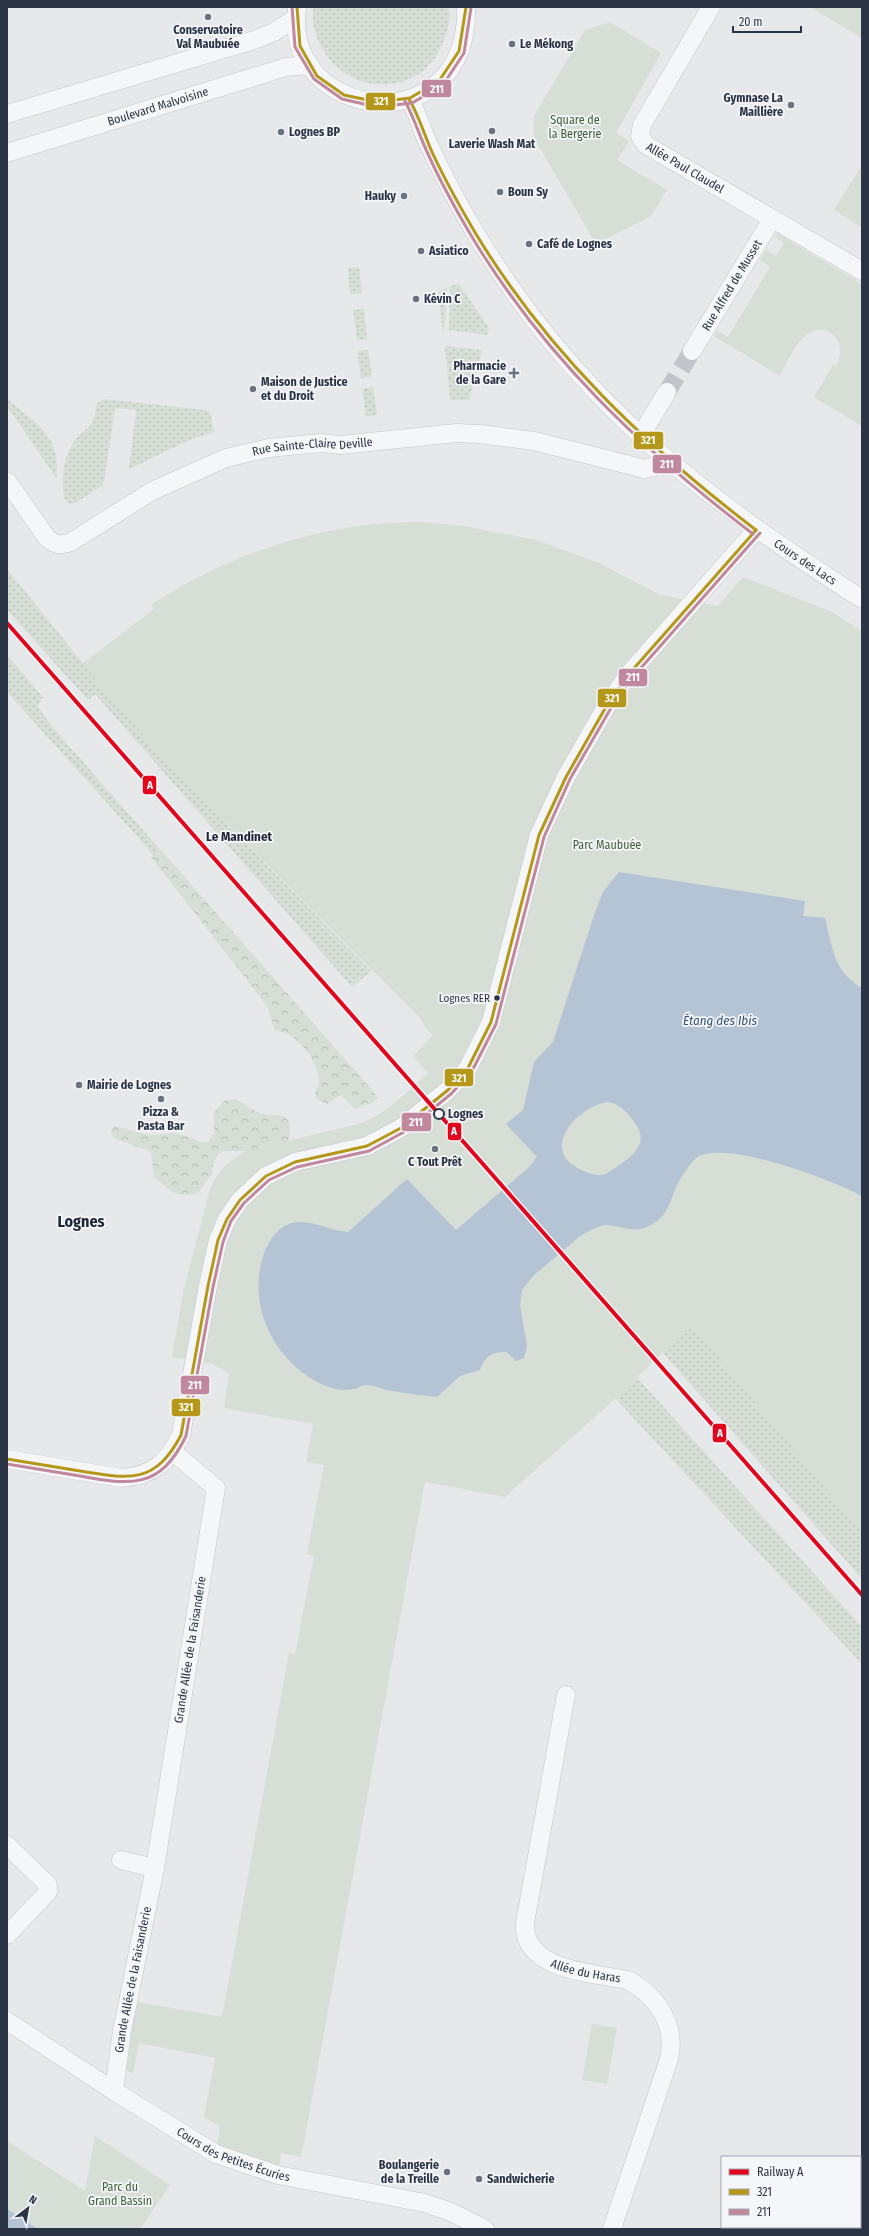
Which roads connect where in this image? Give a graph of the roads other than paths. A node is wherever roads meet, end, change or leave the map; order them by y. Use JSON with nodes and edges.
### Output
{"nodes":[{"id":1,"x":466,"y":7,"type":"edge"},
{"id":2,"x":711,"y":7,"type":"edge"},
{"id":3,"x":296,"y":13,"type":"edge"},
{"id":4,"x":310,"y":65,"type":"junction"},
{"id":5,"x":409,"y":99,"type":"junction"},
{"id":6,"x":7,"y":114,"type":"edge"},
{"id":7,"x":7,"y":153,"type":"edge"},
{"id":8,"x":772,"y":219,"type":"junction"},
{"id":9,"x":862,"y":271,"type":"edge"},
{"id":10,"x":692,"y":351,"type":"tunnel mouth"},
{"id":11,"x":667,"y":392,"type":"tunnel mouth"},
{"id":12,"x":640,"y":437,"type":"junction"},
{"id":13,"x":664,"y":458,"type":"junction"},
{"id":14,"x":7,"y":481,"type":"edge"},
{"id":15,"x":756,"y":530,"type":"junction"},
{"id":16,"x":862,"y":599,"type":"edge"},
{"id":17,"x":173,"y":1452,"type":"junction"},
{"id":18,"x":7,"y":1459,"type":"edge"},
{"id":19,"x":566,"y":1695,"type":"dead end"},
{"id":20,"x":7,"y":1845,"type":"edge"},
{"id":21,"x":121,"y":1860,"type":"dead end"},
{"id":22,"x":155,"y":1868,"type":"junction"},
{"id":23,"x":7,"y":1935,"type":"edge"},
{"id":24,"x":7,"y":2021,"type":"edge"},
{"id":25,"x":114,"y":2091,"type":"junction"},
{"id":26,"x":485,"y":2229,"type":"edge"},
{"id":27,"x":612,"y":2229,"type":"edge"}],
"edges":[{"from":1,"to":5,"type":"street"},
{"from":2,"to":8,"type":"street","name":"Allée Paul Claudel"},
{"from":3,"to":4,"type":"street"},
{"from":3,"to":6,"type":"street"},
{"from":4,"to":5,"type":"street"},
{"from":4,"to":7,"type":"street","name":"Boulevard Malvoisine"},
{"from":5,"to":12,"type":"street","name":"Cours des Lacs"},
{"from":8,"to":9,"type":"street","name":"Allée Paul Claudel"},
{"from":8,"to":10,"type":"street","name":"Rue Alfred de Musset"},
{"from":11,"to":12,"type":"street"},
{"from":12,"to":13,"type":"street","name":"Cours des Lacs"},
{"from":13,"to":14,"type":"street","name":"Rue Sainte-Claire Deville"},
{"from":13,"to":15,"type":"street","name":"Cours des Lacs"},
{"from":15,"to":16,"type":"street","name":"Cours des Lacs"},
{"from":15,"to":17,"type":"street"},
{"from":17,"to":18,"type":"street"},
{"from":17,"to":22,"type":"street","name":"Grande Allée de la Faisanderie"},
{"from":19,"to":27,"type":"street","name":"Allée du Haras"},
{"from":20,"to":23,"type":"street"},
{"from":21,"to":22,"type":"street"},
{"from":22,"to":25,"type":"street","name":"Grande Allée de la Faisanderie"},
{"from":24,"to":25,"type":"street","name":"Cours des Petites Écuries"},
{"from":25,"to":26,"type":"street","name":"Cours des Petites Écuries"}]}
